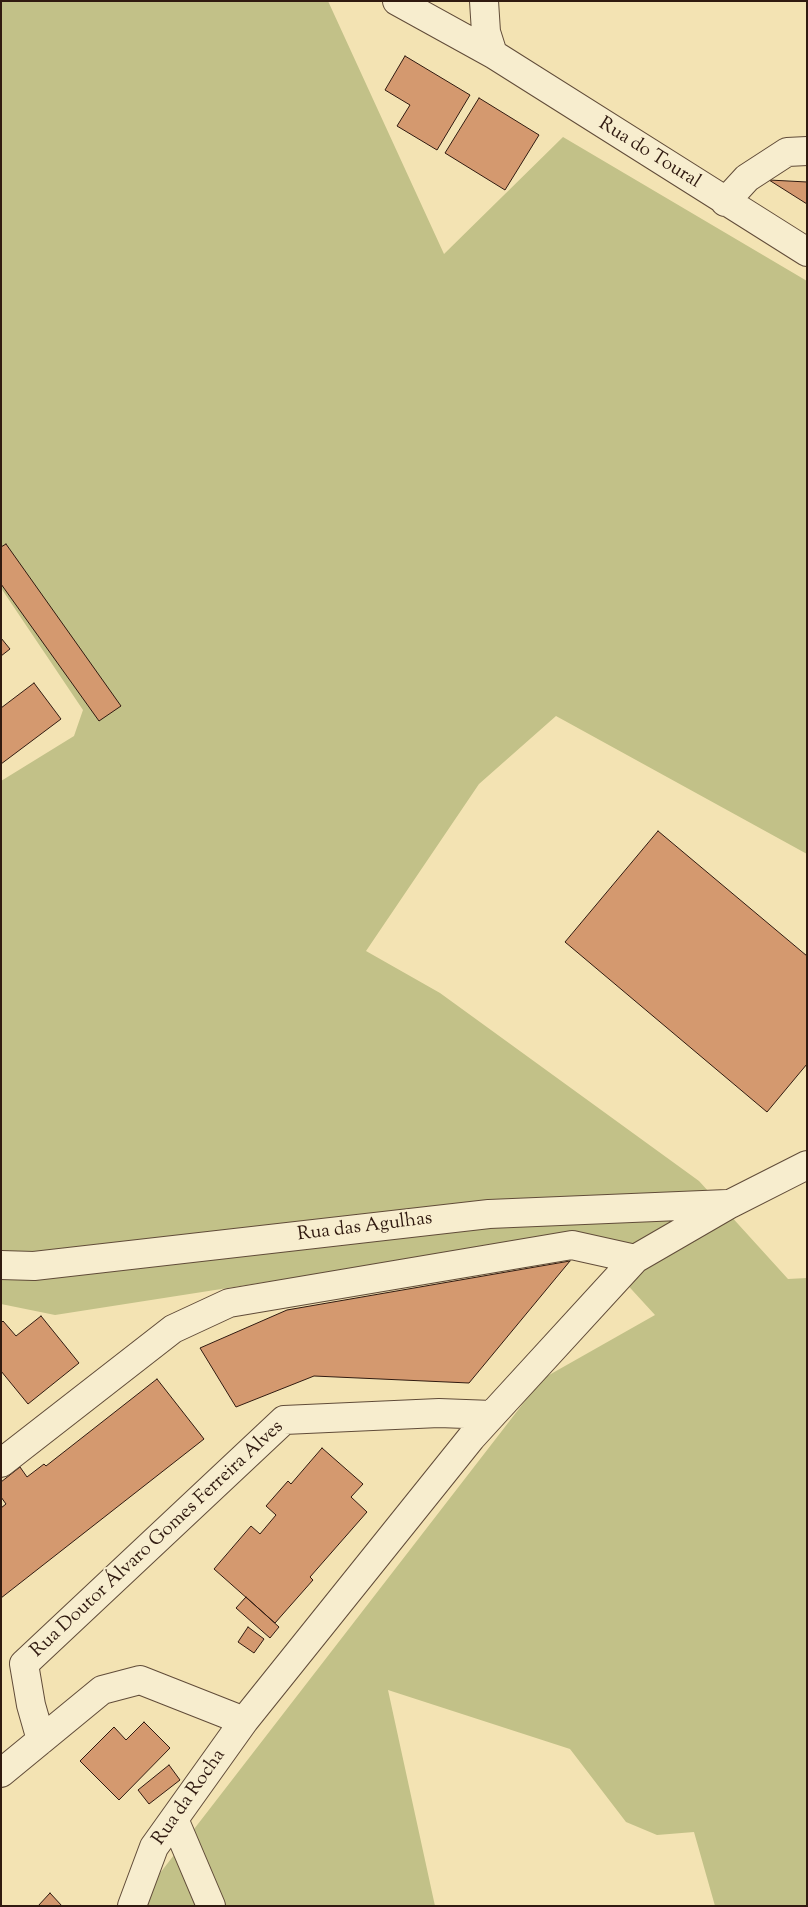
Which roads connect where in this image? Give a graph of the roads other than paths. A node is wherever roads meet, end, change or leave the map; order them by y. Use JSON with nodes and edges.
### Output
{"nodes":[{"id":1,"x":397,"y":1,"type":"edge"},
{"id":2,"x":484,"y":1,"type":"edge"},
{"id":3,"x":493,"y":54,"type":"junction"},
{"id":4,"x":807,"y":151,"type":"edge"},
{"id":5,"x":725,"y":202,"type":"junction"},
{"id":6,"x":807,"y":252,"type":"edge"},
{"id":7,"x":807,"y":1165,"type":"edge"},
{"id":8,"x":730,"y":1204,"type":"junction"},
{"id":9,"x":634,"y":1259,"type":"junction"},
{"id":10,"x":1,"y":1265,"type":"edge"},
{"id":11,"x":492,"y":1415,"type":"junction"},
{"id":12,"x":1,"y":1463,"type":"edge"},
{"id":13,"x":244,"y":1721,"type":"junction"},
{"id":14,"x":42,"y":1740,"type":"junction"},
{"id":15,"x":1,"y":1773,"type":"edge"},
{"id":16,"x":174,"y":1819,"type":"junction"},
{"id":17,"x":132,"y":1906,"type":"edge"},
{"id":18,"x":211,"y":1906,"type":"edge"}],
"edges":[{"from":1,"to":3,"type":"street","name":"Rua do Toural"},
{"from":2,"to":3,"type":"street"},
{"from":3,"to":5,"type":"street","name":"Rua do Toural"},
{"from":4,"to":5,"type":"street"},
{"from":5,"to":6,"type":"street","name":"Rua do Toural"},
{"from":7,"to":8,"type":"street"},
{"from":8,"to":9,"type":"street"},
{"from":8,"to":10,"type":"street","name":"Rua das Agulhas"},
{"from":9,"to":11,"type":"street"},
{"from":9,"to":12,"type":"street"},
{"from":11,"to":13,"type":"street"},
{"from":11,"to":14,"type":"street","name":"Rua Doutor Álvaro Gomes Ferreira Alves"},
{"from":13,"to":14,"type":"street"},
{"from":13,"to":16,"type":"street","name":"Rua da Rocha"},
{"from":14,"to":15,"type":"street"},
{"from":16,"to":17,"type":"street","name":"Rua da Rocha"},
{"from":16,"to":18,"type":"street"}]}
